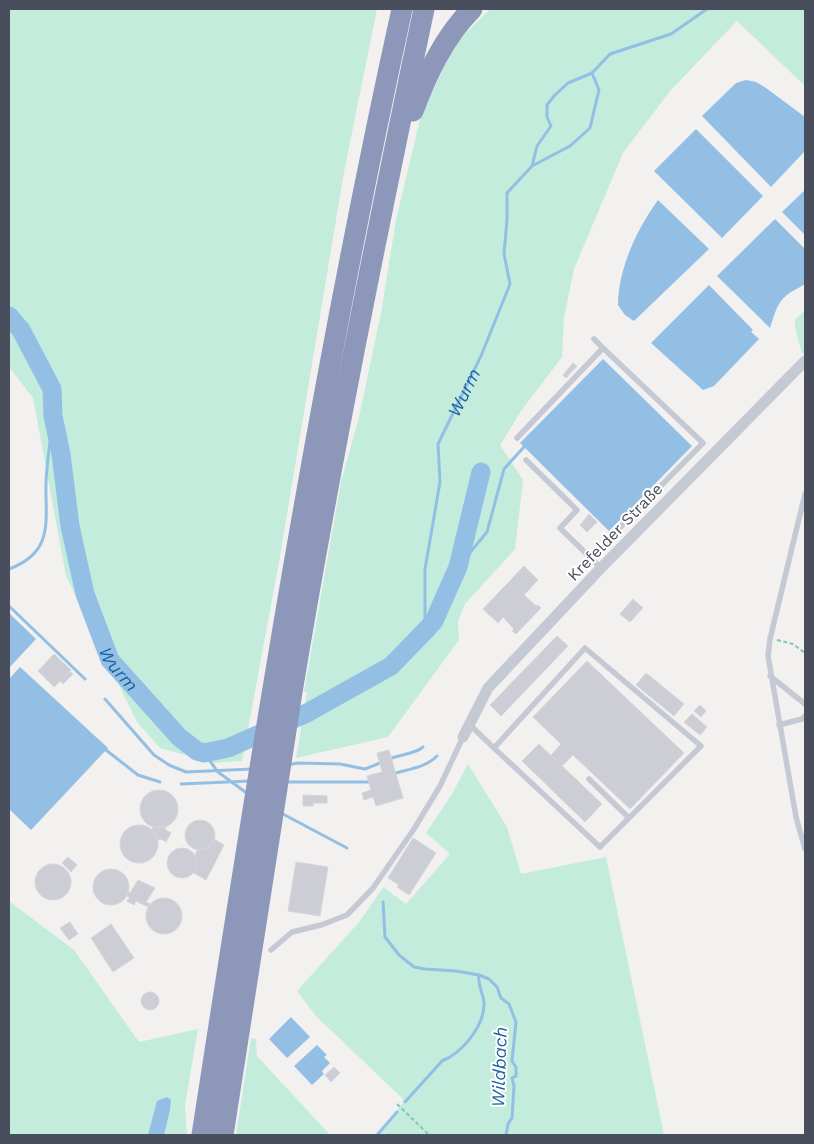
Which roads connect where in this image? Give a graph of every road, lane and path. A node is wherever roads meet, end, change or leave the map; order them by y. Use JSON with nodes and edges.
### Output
{"nodes":[{"id":1,"x":402,"y":9,"type":"edge"},
{"id":2,"x":424,"y":9,"type":"edge"},
{"id":3,"x":472,"y":9,"type":"edge"},
{"id":4,"x":390,"y":167,"type":"junction"},
{"id":5,"x":594,"y":339,"type":"dead end"},
{"id":6,"x":603,"y":348,"type":"junction"},
{"id":7,"x":805,"y":361,"type":"edge"},
{"id":8,"x":517,"y":438,"type":"dead end"},
{"id":9,"x":526,"y":460,"type":"dead end"},
{"id":10,"x":805,"y":494,"type":"edge"},
{"id":11,"x":590,"y":558,"type":"junction"},
{"id":12,"x":601,"y":568,"type":"junction"},
{"id":13,"x":770,"y":639,"type":"junction"},
{"id":14,"x":805,"y":653,"type":"edge"},
{"id":15,"x":770,"y":676,"type":"junction"},
{"id":16,"x":283,"y":688,"type":"junction"},
{"id":17,"x":805,"y":704,"type":"edge"},
{"id":18,"x":805,"y":716,"type":"edge"},
{"id":19,"x":469,"y":724,"type":"junction"},
{"id":20,"x":779,"y":726,"type":"junction"},
{"id":21,"x":463,"y":737,"type":"joint"},
{"id":22,"x":494,"y":748,"type":"junction"},
{"id":23,"x":589,"y":779,"type":"dead end"},
{"id":24,"x":629,"y":818,"type":"junction"},
{"id":25,"x":805,"y":849,"type":"edge"},
{"id":26,"x":271,"y":950,"type":"dead end"},
{"id":27,"x":228,"y":1032,"type":"junction"},
{"id":28,"x":397,"y":1104,"type":"dead end"},
{"id":29,"x":202,"y":1135,"type":"edge"},
{"id":30,"x":223,"y":1135,"type":"edge"},
{"id":31,"x":429,"y":1135,"type":"edge"}],
"edges":[{"from":1,"to":16,"type":"highway"},
{"from":2,"to":4,"type":"highway"},
{"from":3,"to":4,"type":"highway"},
{"from":4,"to":16,"type":"highway"},
{"from":5,"to":6,"type":"lane"},
{"from":6,"to":8,"type":"lane"},
{"from":6,"to":11,"type":"lane"},
{"from":7,"to":12,"type":"street","name":"Krefelder Straße"},
{"from":9,"to":11,"type":"lane"},
{"from":10,"to":13,"type":"lane"},
{"from":11,"to":12,"type":"lane"},
{"from":12,"to":19,"type":"street","name":"Krefelder Straße"},
{"from":13,"to":14,"type":"path"},
{"from":13,"to":15,"type":"lane"},
{"from":15,"to":17,"type":"lane"},
{"from":15,"to":20,"type":"lane"},
{"from":16,"to":27,"type":"highway"},
{"from":18,"to":20,"type":"lane"},
{"from":19,"to":21,"type":"street","name":"Krefelder Straße"},
{"from":19,"to":22,"type":"lane"},
{"from":20,"to":25,"type":"lane"},
{"from":21,"to":26,"type":"lane"},
{"from":22,"to":24,"type":"lane"},
{"from":22,"to":24,"type":"lane"},
{"from":23,"to":24,"type":"lane"},
{"from":27,"to":29,"type":"highway"},
{"from":27,"to":30,"type":"highway"},
{"from":28,"to":31,"type":"path"}]}
